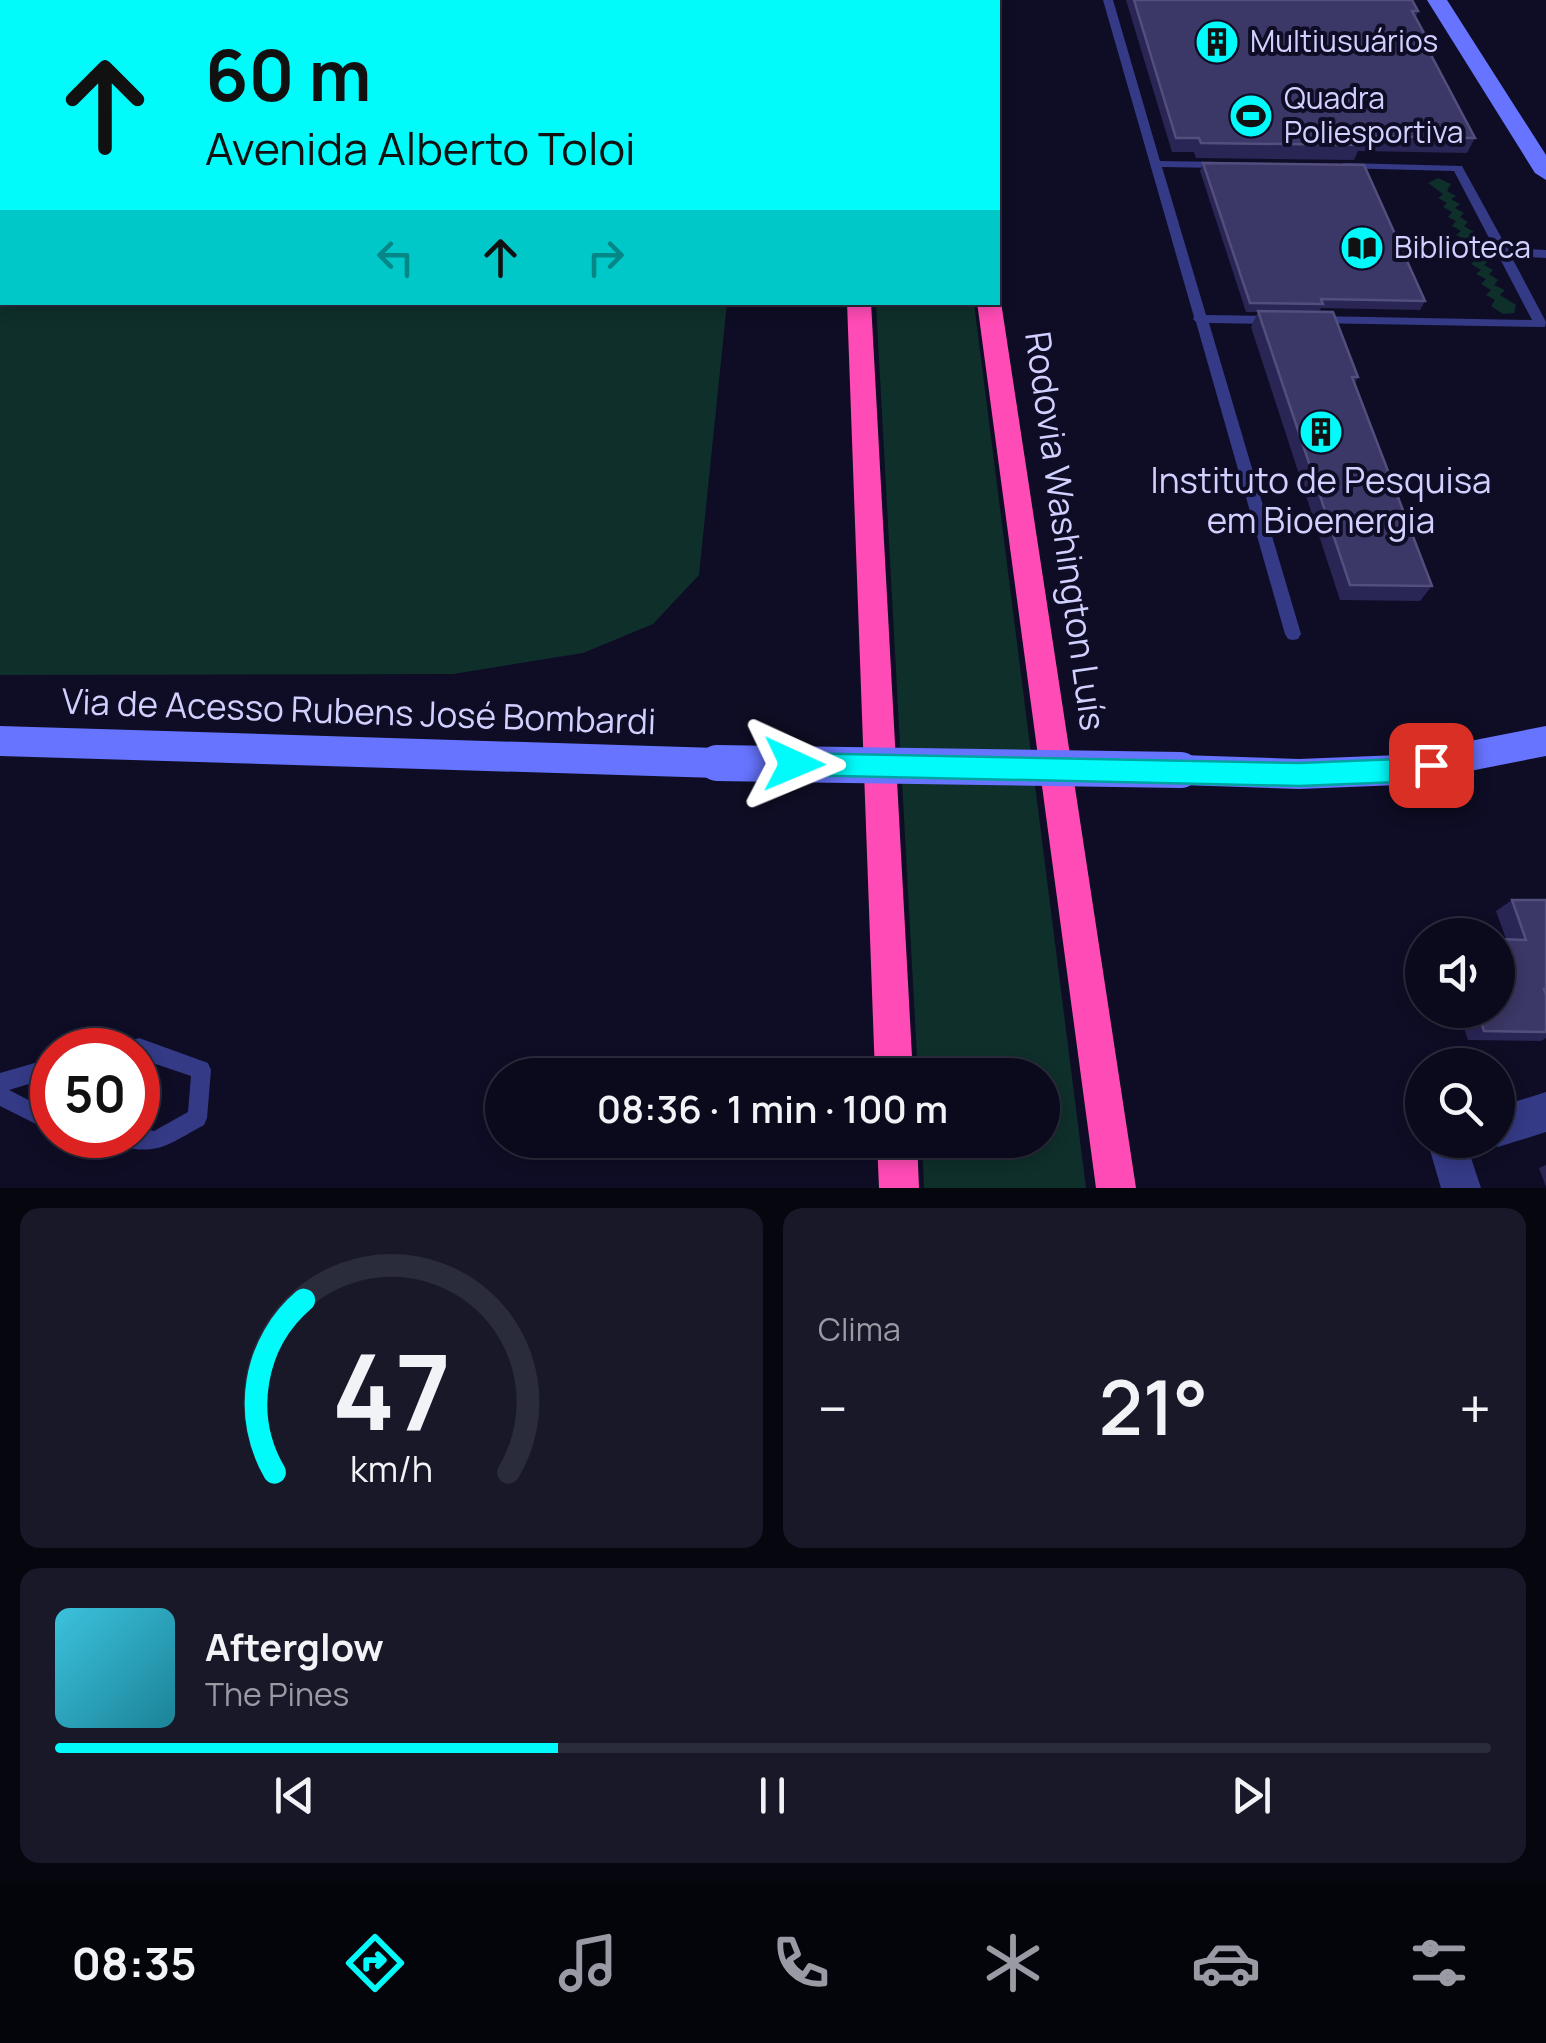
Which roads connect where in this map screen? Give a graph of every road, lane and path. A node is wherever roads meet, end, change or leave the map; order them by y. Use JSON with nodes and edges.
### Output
{"nodes":[{"id":1,"x":1108,"y":0,"type":"edge"},
{"id":2,"x":1438,"y":0,"type":"edge"},
{"id":3,"x":1154,"y":164,"type":"junction"},
{"id":4,"x":1243,"y":165,"type":"edge"},
{"id":5,"x":1338,"y":166,"type":"edge"},
{"id":6,"x":1546,"y":173,"type":"edge"},
{"id":7,"x":1503,"y":252,"type":"junction"},
{"id":8,"x":1546,"y":254,"type":"edge"},
{"id":9,"x":860,"y":305,"type":"edge"},
{"id":10,"x":988,"y":305,"type":"edge"},
{"id":11,"x":1199,"y":319,"type":"junction"},
{"id":12,"x":1288,"y":320,"type":"edge"},
{"id":13,"x":1306,"y":320,"type":"edge"},
{"id":14,"x":1293,"y":634,"type":"dead end"},
{"id":15,"x":0,"y":741,"type":"edge"},
{"id":16,"x":1546,"y":741,"type":"edge"},
{"id":17,"x":160,"y":1055,"type":"edge"},
{"id":18,"x":893,"y":1058,"type":"edge"},
{"id":19,"x":30,"y":1074,"type":"edge"},
{"id":20,"x":0,"y":1083,"type":"edge"},
{"id":21,"x":0,"y":1096,"type":"edge"},
{"id":22,"x":30,"y":1111,"type":"edge"},
{"id":23,"x":1546,"y":1112,"type":"edge"},
{"id":24,"x":1515,"y":1121,"type":"edge"},
{"id":25,"x":160,"y":1138,"type":"edge"},
{"id":26,"x":898,"y":1158,"type":"edge"},
{"id":27,"x":1453,"y":1158,"type":"edge"},
{"id":28,"x":900,"y":1188,"type":"edge"},
{"id":29,"x":1116,"y":1188,"type":"edge"},
{"id":30,"x":1461,"y":1188,"type":"edge"}],
"edges":[{"from":1,"to":3,"type":"lane"},
{"from":2,"to":6,"type":"main road"},
{"from":3,"to":4,"type":"lane"},
{"from":3,"to":11,"type":"lane"},
{"from":5,"to":7,"type":"lane"},
{"from":7,"to":8,"type":"lane"},
{"from":7,"to":13,"type":"lane"},
{"from":9,"to":18,"type":"highway"},
{"from":10,"to":29,"type":"highway","name":"Rodovia Washington Luís"},
{"from":11,"to":12,"type":"lane"},
{"from":11,"to":14,"type":"lane"},
{"from":15,"to":16,"type":"main road","name":"Via de Acesso Rubens José Bombardi","bridge":true},
{"from":17,"to":25,"type":"lane"},
{"from":19,"to":20,"type":"lane"},
{"from":21,"to":22,"type":"lane"},
{"from":23,"to":24,"type":"street"},
{"from":26,"to":28,"type":"highway"},
{"from":27,"to":30,"type":"street"}]}
